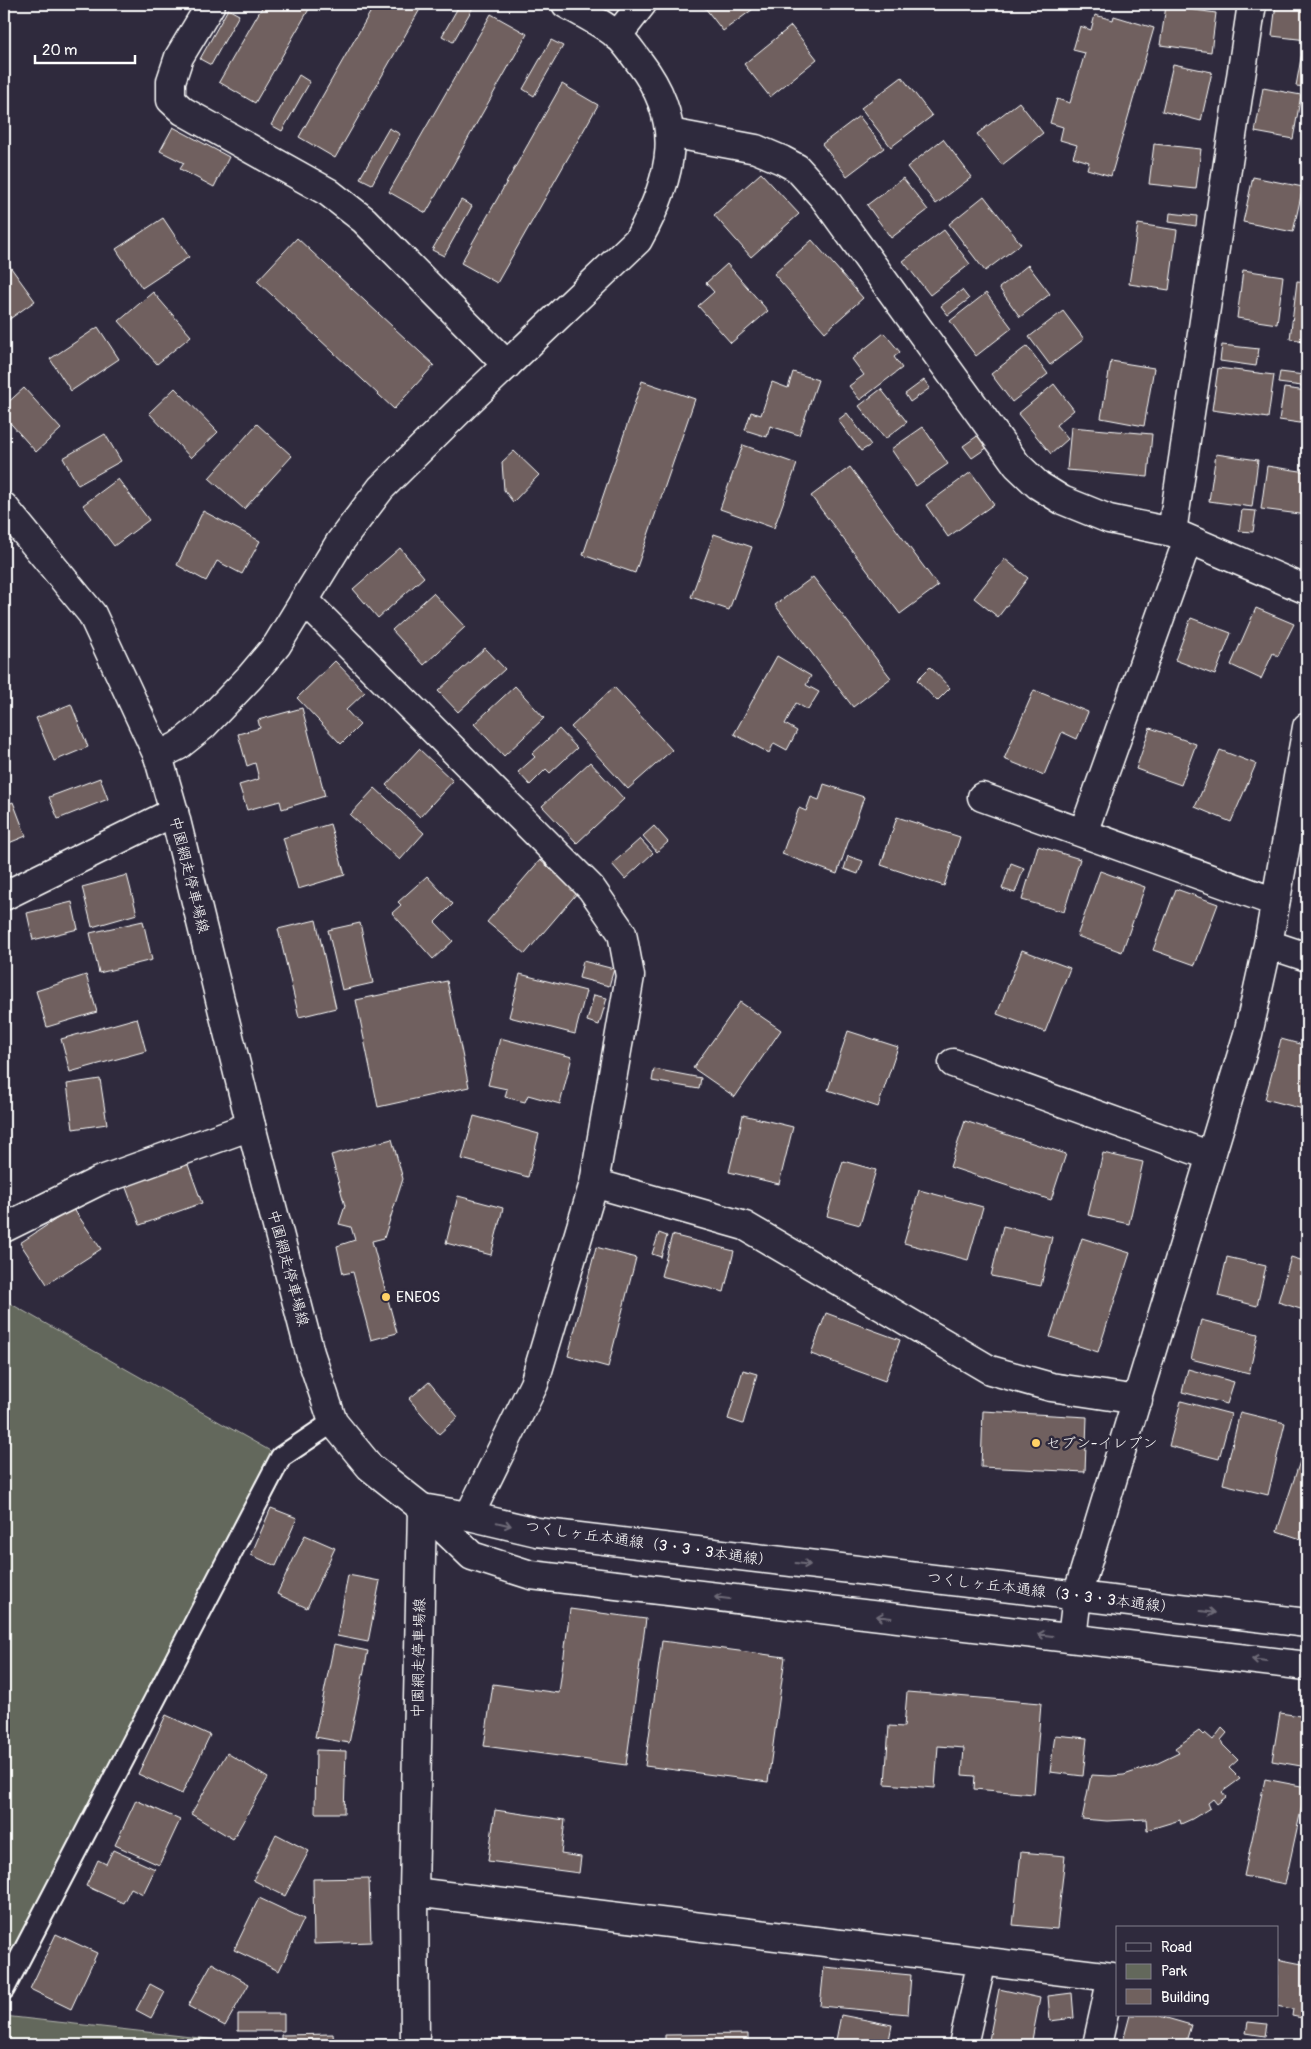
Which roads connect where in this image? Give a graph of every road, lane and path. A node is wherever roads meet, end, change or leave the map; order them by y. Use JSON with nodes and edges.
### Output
{"nodes":[{"id":1,"x":211,"y":4,"type":"edge"},
{"id":2,"x":566,"y":4,"type":"edge"},
{"id":3,"x":642,"y":4,"type":"edge"},
{"id":4,"x":1252,"y":4,"type":"edge"},
{"id":5,"x":618,"y":36,"type":"junction"},
{"id":6,"x":670,"y":133,"type":"junction"},
{"id":7,"x":507,"y":365,"type":"junction"},
{"id":8,"x":4,"y":508,"type":"edge"},
{"id":9,"x":1180,"y":535,"type":"junction"},
{"id":10,"x":1307,"y":590,"type":"edge"},
{"id":11,"x":304,"y":600,"type":"junction"},
{"id":12,"x":1307,"y":727,"type":"edge"},
{"id":13,"x":158,"y":756,"type":"junction"},
{"id":14,"x":1303,"y":780,"type":"edge"},
{"id":15,"x":982,"y":797,"type":"dead end"},
{"id":16,"x":174,"y":812,"type":"junction"},
{"id":17,"x":1083,"y":833,"type":"junction"},
{"id":18,"x":4,"y":896,"type":"edge"},
{"id":19,"x":1275,"y":902,"type":"junction"},
{"id":20,"x":1268,"y":944,"type":"junction"},
{"id":21,"x":1307,"y":957,"type":"edge"},
{"id":22,"x":953,"y":1063,"type":"dead end"},
{"id":23,"x":251,"y":1126,"type":"junction"},
{"id":24,"x":1211,"y":1156,"type":"junction"},
{"id":25,"x":594,"y":1183,"type":"junction"},
{"id":26,"x":4,"y":1228,"type":"edge"},
{"id":27,"x":1138,"y":1400,"type":"junction"},
{"id":28,"x":333,"y":1422,"type":"junction"},
{"id":29,"x":422,"y":1508,"type":"junction"},
{"id":30,"x":469,"y":1516,"type":"junction"},
{"id":31,"x":1078,"y":1596,"type":"junction"},
{"id":32,"x":1307,"y":1623,"type":"edge"},
{"id":33,"x":1072,"y":1638,"type":"junction"},
{"id":34,"x":1307,"y":1666,"type":"edge"},
{"id":35,"x":414,"y":1892,"type":"junction"},
{"id":36,"x":982,"y":1961,"type":"junction"},
{"id":37,"x":4,"y":1990,"type":"edge"},
{"id":38,"x":415,"y":2045,"type":"edge"},
{"id":39,"x":964,"y":2045,"type":"edge"},
{"id":40,"x":1097,"y":2045,"type":"edge"}],
"edges":[{"from":1,"to":7,"type":"street"},
{"from":2,"to":5,"type":"street"},
{"from":3,"to":5,"type":"street"},
{"from":4,"to":9,"type":"street"},
{"from":5,"to":6,"type":"street"},
{"from":6,"to":7,"type":"street"},
{"from":6,"to":9,"type":"street"},
{"from":7,"to":11,"type":"street"},
{"from":8,"to":13,"type":"street","name":"中園網走停車場線"},
{"from":9,"to":10,"type":"street"},
{"from":9,"to":17,"type":"street"},
{"from":11,"to":13,"type":"street"},
{"from":11,"to":25,"type":"street"},
{"from":12,"to":14,"type":"street"},
{"from":13,"to":16,"type":"street","name":"中園網走停車場線"},
{"from":14,"to":19,"type":"street"},
{"from":15,"to":17,"type":"street"},
{"from":16,"to":18,"type":"street"},
{"from":16,"to":23,"type":"street","name":"中園網走停車場線"},
{"from":17,"to":19,"type":"street"},
{"from":19,"to":20,"type":"street"},
{"from":20,"to":21,"type":"street"},
{"from":20,"to":24,"type":"street"},
{"from":22,"to":24,"type":"street"},
{"from":23,"to":26,"type":"street"},
{"from":23,"to":28,"type":"street","name":"中園網走停車場線"},
{"from":24,"to":27,"type":"street"},
{"from":25,"to":27,"type":"street"},
{"from":25,"to":30,"type":"street"},
{"from":27,"to":31,"type":"street"},
{"from":28,"to":29,"type":"street","name":"中園網走停車場線"},
{"from":28,"to":37,"type":"lane"},
{"from":29,"to":30,"type":"street","name":"つくしヶ丘本通線（3・3・3本通線）"},
{"from":33,"to":29,"type":"street","one_way":true},
{"from":29,"to":35,"type":"street","name":"中園網走停車場線"},
{"from":30,"to":31,"type":"street","name":"つくしヶ丘本通線（3・3・3本通線）","one_way":true},
{"from":31,"to":32,"type":"street","name":"つくしヶ丘本通線（3・3・3本通線）","one_way":true},
{"from":31,"to":33,"type":"street"},
{"from":34,"to":33,"type":"street","one_way":true},
{"from":35,"to":36,"type":"street"},
{"from":35,"to":38,"type":"street","name":"中園網走停車場線"},
{"from":36,"to":39,"type":"street"},
{"from":36,"to":40,"type":"street"}]}
